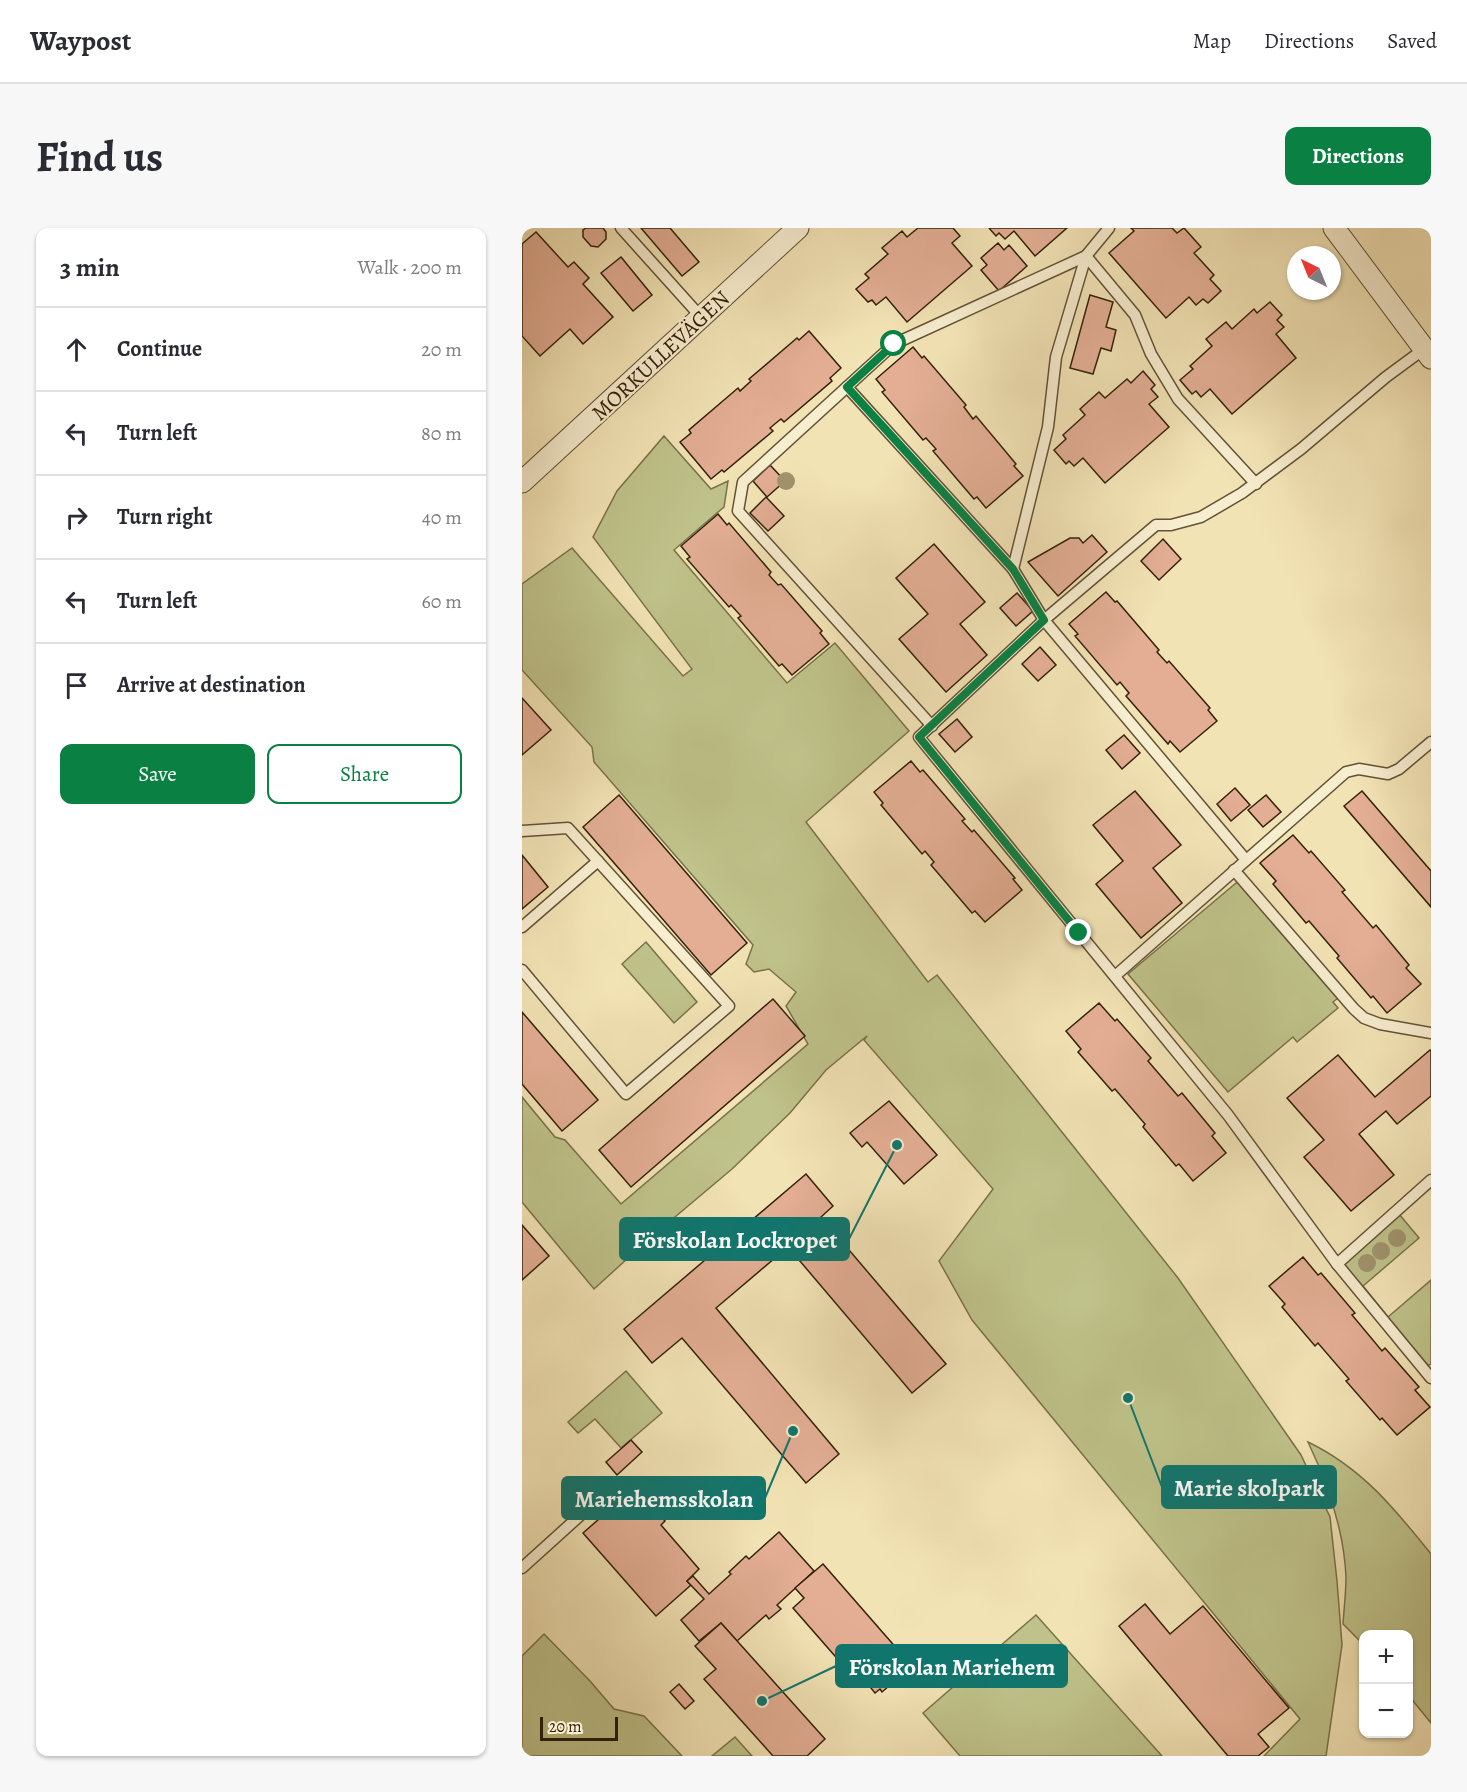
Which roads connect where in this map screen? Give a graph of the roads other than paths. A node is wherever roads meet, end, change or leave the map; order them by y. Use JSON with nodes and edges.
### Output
{"nodes":[{"id":1,"x":621,"y":228,"type":"edge"},
{"id":2,"x":798,"y":228,"type":"edge"},
{"id":3,"x":1109,"y":228,"type":"edge"},
{"id":4,"x":1334,"y":228,"type":"edge"},
{"id":5,"x":1086,"y":256,"type":"junction"},
{"id":6,"x":701,"y":317,"type":"junction"},
{"id":7,"x":1428,"y":354,"type":"edge"},
{"id":8,"x":847,"y":387,"type":"junction"},
{"id":9,"x":522,"y":482,"type":"edge"},
{"id":10,"x":1256,"y":484,"type":"junction"},
{"id":11,"x":1013,"y":569,"type":"junction"},
{"id":12,"x":1044,"y":620,"type":"junction"},
{"id":13,"x":932,"y":726,"type":"junction"},
{"id":14,"x":1431,"y":742,"type":"edge"},
{"id":15,"x":522,"y":831,"type":"edge"},
{"id":16,"x":1246,"y":860,"type":"junction"},
{"id":17,"x":598,"y":861,"type":"junction"},
{"id":18,"x":1234,"y":870,"type":"junction"},
{"id":19,"x":522,"y":927,"type":"edge"},
{"id":20,"x":522,"y":970,"type":"edge"},
{"id":21,"x":1115,"y":976,"type":"junction"},
{"id":22,"x":1431,"y":1033,"type":"edge"},
{"id":23,"x":1431,"y":1180,"type":"edge"},
{"id":24,"x":1337,"y":1264,"type":"junction"},
{"id":25,"x":1429,"y":1372,"type":"edge"},
{"id":26,"x":606,"y":1492,"type":"dead end"},
{"id":27,"x":522,"y":1568,"type":"edge"}],
"edges":[{"from":1,"to":6,"type":"lane"},
{"from":2,"to":6,"type":"street","name":"MORKULLEVÄGEN"},
{"from":3,"to":5,"type":"lane"},
{"from":4,"to":7,"type":"street"},
{"from":5,"to":8,"type":"lane"},
{"from":5,"to":10,"type":"lane"},
{"from":5,"to":11,"type":"lane"},
{"from":6,"to":9,"type":"street","name":"MORKULLEVÄGEN"},
{"from":7,"to":10,"type":"lane"},
{"from":8,"to":11,"type":"lane"},
{"from":8,"to":13,"type":"lane"},
{"from":10,"to":12,"type":"lane"},
{"from":11,"to":12,"type":"lane"},
{"from":12,"to":13,"type":"lane"},
{"from":12,"to":16,"type":"lane"},
{"from":13,"to":21,"type":"lane"},
{"from":14,"to":16,"type":"lane"},
{"from":15,"to":17,"type":"lane"},
{"from":16,"to":18,"type":"lane"},
{"from":17,"to":19,"type":"lane"},
{"from":17,"to":20,"type":"lane"},
{"from":18,"to":21,"type":"lane"},
{"from":18,"to":22,"type":"lane"},
{"from":21,"to":24,"type":"lane"},
{"from":23,"to":24,"type":"lane"},
{"from":24,"to":25,"type":"lane"},
{"from":26,"to":27,"type":"lane"}]}
